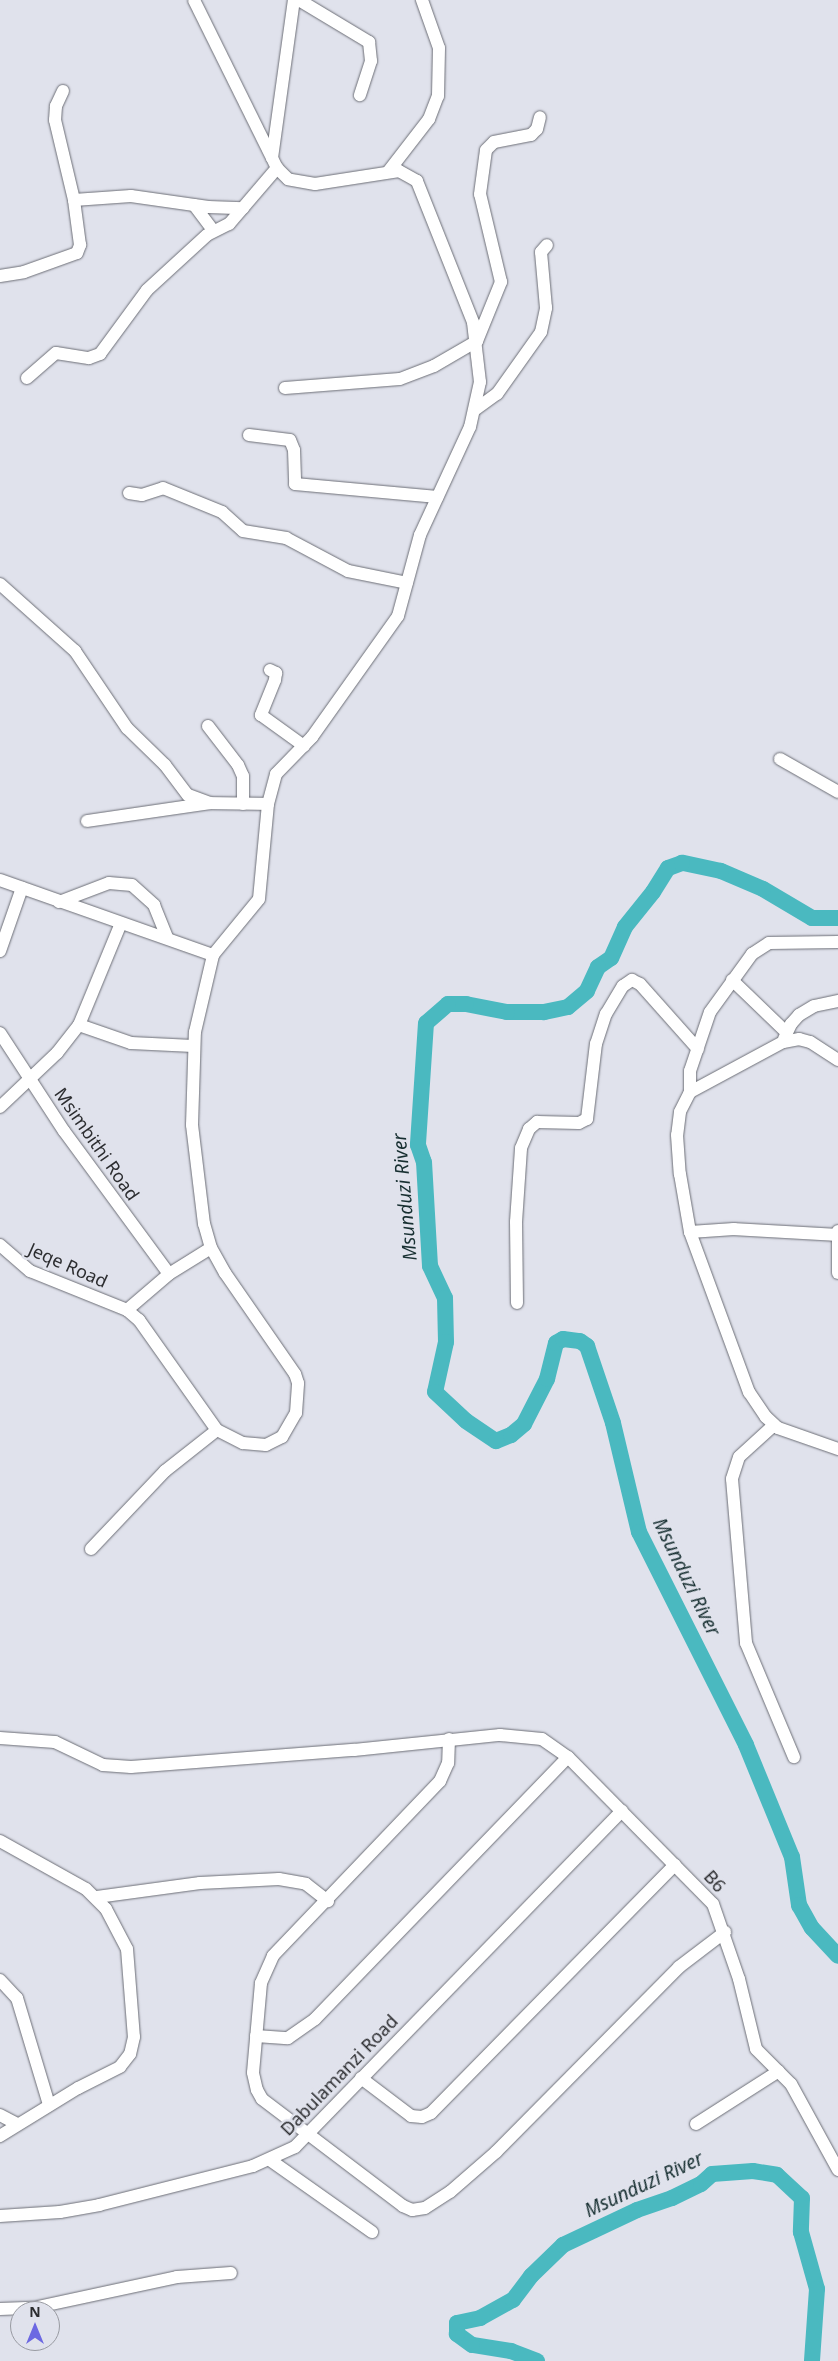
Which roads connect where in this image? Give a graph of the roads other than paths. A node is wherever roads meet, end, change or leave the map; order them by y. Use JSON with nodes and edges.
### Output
{"nodes":[{"id":1,"x":194,"y":0,"type":"edge"},
{"id":2,"x":294,"y":0,"type":"edge"},
{"id":3,"x":299,"y":0,"type":"edge"},
{"id":4,"x":422,"y":0,"type":"edge"},
{"id":5,"x":63,"y":91,"type":"dead end"},
{"id":6,"x":360,"y":95,"type":"dead end"},
{"id":7,"x":540,"y":117,"type":"dead end"},
{"id":8,"x":275,"y":163,"type":"junction"},
{"id":9,"x":388,"y":172,"type":"junction"},
{"id":10,"x":74,"y":200,"type":"junction"},
{"id":11,"x":194,"y":205,"type":"junction"},
{"id":12,"x":243,"y":208,"type":"junction"},
{"id":13,"x":213,"y":230,"type":"junction"},
{"id":14,"x":547,"y":246,"type":"dead end"},
{"id":15,"x":0,"y":276,"type":"edge"},
{"id":16,"x":477,"y":341,"type":"junction"},
{"id":17,"x":27,"y":378,"type":"dead end"},
{"id":18,"x":286,"y":388,"type":"dead end"},
{"id":19,"x":476,"y":409,"type":"junction"},
{"id":20,"x":250,"y":435,"type":"dead end"},
{"id":21,"x":129,"y":493,"type":"dead end"},
{"id":22,"x":437,"y":497,"type":"junction"},
{"id":23,"x":0,"y":584,"type":"edge"},
{"id":24,"x":408,"y":584,"type":"junction"},
{"id":25,"x":270,"y":670,"type":"dead end"},
{"id":26,"x":208,"y":726,"type":"dead end"},
{"id":27,"x":304,"y":746,"type":"junction"},
{"id":28,"x":780,"y":760,"type":"dead end"},
{"id":29,"x":838,"y":792,"type":"edge"},
{"id":30,"x":210,"y":803,"type":"junction"},
{"id":31,"x":243,"y":804,"type":"junction"},
{"id":32,"x":268,"y":804,"type":"junction"},
{"id":33,"x":87,"y":821,"type":"dead end"},
{"id":34,"x":0,"y":880,"type":"edge"},
{"id":35,"x":22,"y":888,"type":"junction"},
{"id":36,"x":59,"y":902,"type":"junction"},
{"id":37,"x":121,"y":923,"type":"junction"},
{"id":38,"x":167,"y":938,"type":"junction"},
{"id":39,"x":838,"y":942,"type":"edge"},
{"id":40,"x":0,"y":951,"type":"edge"},
{"id":41,"x":213,"y":955,"type":"junction"},
{"id":42,"x":732,"y":980,"type":"junction"},
{"id":43,"x":838,"y":1001,"type":"edge"},
{"id":44,"x":79,"y":1025,"type":"junction"},
{"id":45,"x":0,"y":1033,"type":"edge"},
{"id":46,"x":784,"y":1037,"type":"junction"},
{"id":47,"x":193,"y":1046,"type":"junction"},
{"id":48,"x":698,"y":1049,"type":"junction"},
{"id":49,"x":838,"y":1060,"type":"edge"},
{"id":50,"x":32,"y":1079,"type":"junction"},
{"id":51,"x":690,"y":1092,"type":"junction"},
{"id":52,"x":0,"y":1108,"type":"edge"},
{"id":53,"x":690,"y":1232,"type":"junction"},
{"id":54,"x":838,"y":1233,"type":"edge"},
{"id":55,"x":0,"y":1245,"type":"edge"},
{"id":56,"x":211,"y":1248,"type":"junction"},
{"id":57,"x":838,"y":1273,"type":"edge"},
{"id":58,"x":169,"y":1274,"type":"junction"},
{"id":59,"x":517,"y":1302,"type":"dead end"},
{"id":60,"x":127,"y":1310,"type":"junction"},
{"id":61,"x":774,"y":1425,"type":"junction"},
{"id":62,"x":217,"y":1430,"type":"junction"},
{"id":63,"x":838,"y":1449,"type":"edge"},
{"id":64,"x":91,"y":1549,"type":"dead end"},
{"id":65,"x":0,"y":1738,"type":"edge"},
{"id":66,"x":449,"y":1739,"type":"junction"},
{"id":67,"x":568,"y":1757,"type":"junction"},
{"id":68,"x":794,"y":1757,"type":"dead end"},
{"id":69,"x":622,"y":1811,"type":"junction"},
{"id":70,"x":0,"y":1841,"type":"edge"},
{"id":71,"x":675,"y":1865,"type":"junction"},
{"id":72,"x":97,"y":1897,"type":"junction"},
{"id":73,"x":328,"y":1901,"type":"junction"},
{"id":74,"x":725,"y":1932,"type":"junction"},
{"id":75,"x":0,"y":1980,"type":"edge"},
{"id":76,"x":256,"y":2036,"type":"junction"},
{"id":77,"x":779,"y":2071,"type":"junction"},
{"id":78,"x":361,"y":2078,"type":"junction"},
{"id":79,"x":49,"y":2105,"type":"junction"},
{"id":80,"x":0,"y":2115,"type":"edge"},
{"id":81,"x":17,"y":2124,"type":"junction"},
{"id":82,"x":696,"y":2124,"type":"dead end"},
{"id":83,"x":310,"y":2133,"type":"junction"},
{"id":84,"x":0,"y":2136,"type":"edge"},
{"id":85,"x":270,"y":2160,"type":"junction"},
{"id":86,"x":838,"y":2170,"type":"edge"},
{"id":87,"x":0,"y":2216,"type":"edge"},
{"id":88,"x":372,"y":2232,"type":"dead end"},
{"id":89,"x":231,"y":2274,"type":"dead end"},
{"id":90,"x":0,"y":2309,"type":"edge"}],
"edges":[{"from":1,"to":8,"type":"street"},
{"from":2,"to":8,"type":"street"},
{"from":3,"to":6,"type":"street"},
{"from":4,"to":9,"type":"street"},
{"from":5,"to":10,"type":"street"},
{"from":7,"to":16,"type":"street"},
{"from":8,"to":9,"type":"street"},
{"from":8,"to":12,"type":"street"},
{"from":9,"to":16,"type":"street"},
{"from":10,"to":11,"type":"street"},
{"from":10,"to":15,"type":"street"},
{"from":11,"to":12,"type":"street"},
{"from":11,"to":13,"type":"street"},
{"from":12,"to":13,"type":"street"},
{"from":13,"to":17,"type":"street"},
{"from":14,"to":19,"type":"street"},
{"from":16,"to":18,"type":"street"},
{"from":16,"to":19,"type":"street"},
{"from":19,"to":22,"type":"street"},
{"from":20,"to":22,"type":"street"},
{"from":21,"to":24,"type":"street"},
{"from":22,"to":24,"type":"street"},
{"from":23,"to":30,"type":"street"},
{"from":24,"to":27,"type":"street"},
{"from":25,"to":27,"type":"street"},
{"from":26,"to":31,"type":"street"},
{"from":27,"to":32,"type":"street"},
{"from":28,"to":29,"type":"street"},
{"from":30,"to":31,"type":"street"},
{"from":30,"to":33,"type":"street"},
{"from":31,"to":32,"type":"street"},
{"from":32,"to":41,"type":"street"},
{"from":34,"to":35,"type":"street"},
{"from":35,"to":36,"type":"street"},
{"from":35,"to":40,"type":"street"},
{"from":36,"to":37,"type":"street"},
{"from":36,"to":38,"type":"street"},
{"from":37,"to":38,"type":"street"},
{"from":37,"to":44,"type":"street"},
{"from":38,"to":41,"type":"street"},
{"from":39,"to":42,"type":"street"},
{"from":41,"to":47,"type":"street"},
{"from":42,"to":46,"type":"street"},
{"from":42,"to":48,"type":"street"},
{"from":43,"to":46,"type":"street"},
{"from":44,"to":47,"type":"street"},
{"from":44,"to":50,"type":"street"},
{"from":45,"to":50,"type":"street","name":"Msimbithi Road"},
{"from":46,"to":49,"type":"street"},
{"from":46,"to":51,"type":"street"},
{"from":47,"to":56,"type":"street"},
{"from":48,"to":51,"type":"street"},
{"from":48,"to":59,"type":"street"},
{"from":50,"to":52,"type":"street"},
{"from":50,"to":58,"type":"street","name":"Msimbithi Road"},
{"from":51,"to":53,"type":"street"},
{"from":53,"to":54,"type":"street"},
{"from":53,"to":61,"type":"street"},
{"from":54,"to":57,"type":"street"},
{"from":55,"to":60,"type":"street","name":"Jeqe Road"},
{"from":56,"to":58,"type":"street"},
{"from":56,"to":62,"type":"street"},
{"from":58,"to":60,"type":"street"},
{"from":60,"to":62,"type":"street"},
{"from":61,"to":63,"type":"street"},
{"from":61,"to":68,"type":"street"},
{"from":62,"to":64,"type":"street"},
{"from":65,"to":66,"type":"street","name":"B6"},
{"from":66,"to":67,"type":"street","name":"B6"},
{"from":66,"to":73,"type":"street"},
{"from":67,"to":69,"type":"street","name":"B6"},
{"from":67,"to":76,"type":"street"},
{"from":69,"to":71,"type":"street","name":"B6"},
{"from":69,"to":78,"type":"street","name":"Dabulamanzi Road"},
{"from":70,"to":72,"type":"street"},
{"from":71,"to":74,"type":"street","name":"B6"},
{"from":71,"to":78,"type":"street"},
{"from":72,"to":73,"type":"street"},
{"from":72,"to":79,"type":"street"},
{"from":73,"to":76,"type":"street"},
{"from":74,"to":77,"type":"street","name":"B6"},
{"from":74,"to":83,"type":"street"},
{"from":75,"to":79,"type":"street"},
{"from":76,"to":83,"type":"street"},
{"from":77,"to":82,"type":"street"},
{"from":77,"to":86,"type":"street","name":"B6"},
{"from":78,"to":83,"type":"street","name":"Dabulamanzi Road"},
{"from":79,"to":81,"type":"street"},
{"from":80,"to":81,"type":"street"},
{"from":81,"to":84,"type":"street"},
{"from":83,"to":85,"type":"street","name":"Dabulamanzi Road"},
{"from":85,"to":87,"type":"street","name":"Dabulamanzi Road"},
{"from":85,"to":88,"type":"street"},
{"from":89,"to":90,"type":"street"}]}
